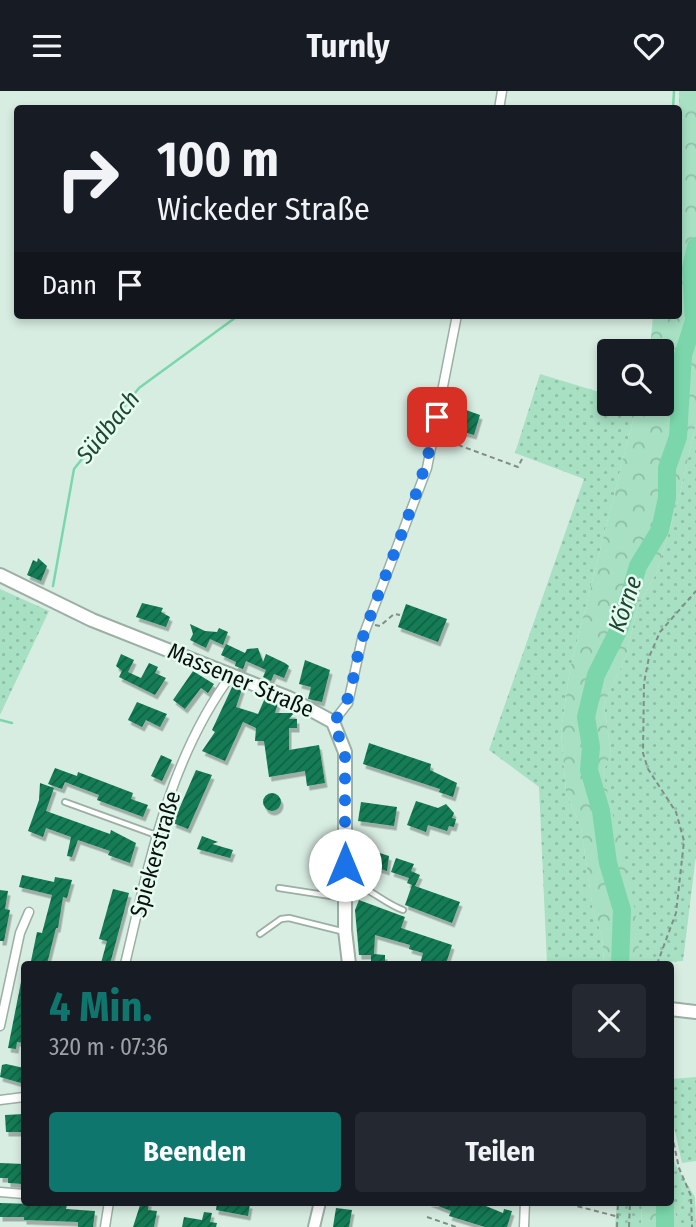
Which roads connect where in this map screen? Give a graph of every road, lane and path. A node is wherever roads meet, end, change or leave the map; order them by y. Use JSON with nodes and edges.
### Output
{"nodes":[{"id":1,"x":456,"y":319,"type":"edge"},
{"id":2,"x":438,"y":437,"type":"dead end"},
{"id":3,"x":523,"y":457,"type":"dead end"},
{"id":4,"x":0,"y":575,"type":"edge"},
{"id":5,"x":696,"y":591,"type":"edge"},
{"id":6,"x":400,"y":615,"type":"dead end"},
{"id":7,"x":367,"y":625,"type":"junction"},
{"id":8,"x":232,"y":674,"type":"junction"},
{"id":9,"x":333,"y":722,"type":"junction"},
{"id":10,"x":65,"y":801,"type":"dead end"},
{"id":11,"x":156,"y":835,"type":"junction"},
{"id":12,"x":344,"y":881,"type":"junction"},
{"id":13,"x":279,"y":888,"type":"dead end"},
{"id":14,"x":345,"y":898,"type":"junction"},
{"id":15,"x":403,"y":910,"type":"dead end"},
{"id":16,"x":29,"y":912,"type":"dead end"},
{"id":17,"x":345,"y":932,"type":"junction"},
{"id":18,"x":260,"y":934,"type":"dead end"},
{"id":19,"x":126,"y":961,"type":"edge"},
{"id":20,"x":349,"y":961,"type":"edge"},
{"id":21,"x":658,"y":961,"type":"edge"},
{"id":22,"x":674,"y":1010,"type":"edge"},
{"id":23,"x":696,"y":1012,"type":"edge"},
{"id":24,"x":0,"y":1026,"type":"edge"},
{"id":25,"x":21,"y":1097,"type":"edge"},
{"id":26,"x":0,"y":1100,"type":"edge"},
{"id":27,"x":674,"y":1145,"type":"edge"},
{"id":28,"x":0,"y":1192,"type":"edge"},
{"id":29,"x":21,"y":1194,"type":"edge"},
{"id":30,"x":108,"y":1206,"type":"edge"},
{"id":31,"x":319,"y":1206,"type":"edge"},
{"id":32,"x":525,"y":1206,"type":"edge"},
{"id":33,"x":576,"y":1206,"type":"edge"},
{"id":34,"x":618,"y":1206,"type":"edge"},
{"id":35,"x":631,"y":1206,"type":"edge"},
{"id":36,"x":427,"y":1217,"type":"dead end"},
{"id":37,"x":619,"y":1217,"type":"junction"},
{"id":38,"x":105,"y":1227,"type":"edge"},
{"id":39,"x":314,"y":1227,"type":"edge"},
{"id":40,"x":456,"y":1227,"type":"edge"},
{"id":41,"x":524,"y":1227,"type":"edge"},
{"id":42,"x":617,"y":1227,"type":"edge"},
{"id":43,"x":629,"y":1227,"type":"edge"},
{"id":44,"x":692,"y":1227,"type":"edge"}],
"edges":[{"from":1,"to":7,"type":"street"},
{"from":2,"to":3,"type":"path"},
{"from":4,"to":8,"type":"main road","name":"Massener Straße"},
{"from":5,"to":21,"type":"path"},
{"from":6,"to":7,"type":"path"},
{"from":7,"to":9,"type":"street"},
{"from":8,"to":9,"type":"main road","name":"Massener Straße"},
{"from":8,"to":11,"type":"street","name":"Spiekerstraße"},
{"from":9,"to":12,"type":"main road","name":"Massener Straße"},
{"from":10,"to":11,"type":"lane"},
{"from":11,"to":19,"type":"street","name":"Spiekerstraße"},
{"from":12,"to":14,"type":"main road","name":"Massener Straße"},
{"from":12,"to":15,"type":"lane"},
{"from":13,"to":14,"type":"lane"},
{"from":14,"to":17,"type":"main road","name":"Massener Straße"},
{"from":16,"to":24,"type":"street"},
{"from":17,"to":18,"type":"lane"},
{"from":17,"to":20,"type":"main road","name":"Massener Straße"},
{"from":22,"to":23,"type":"main road"},
{"from":25,"to":26,"type":"street"},
{"from":27,"to":44,"type":"path"},
{"from":28,"to":29,"type":"street"},
{"from":30,"to":38,"type":"street"},
{"from":31,"to":39,"type":"street"},
{"from":32,"to":41,"type":"street"},
{"from":33,"to":37,"type":"path"},
{"from":34,"to":37,"type":"path"},
{"from":35,"to":43,"type":"path"},
{"from":36,"to":40,"type":"path"},
{"from":37,"to":42,"type":"path"}]}
